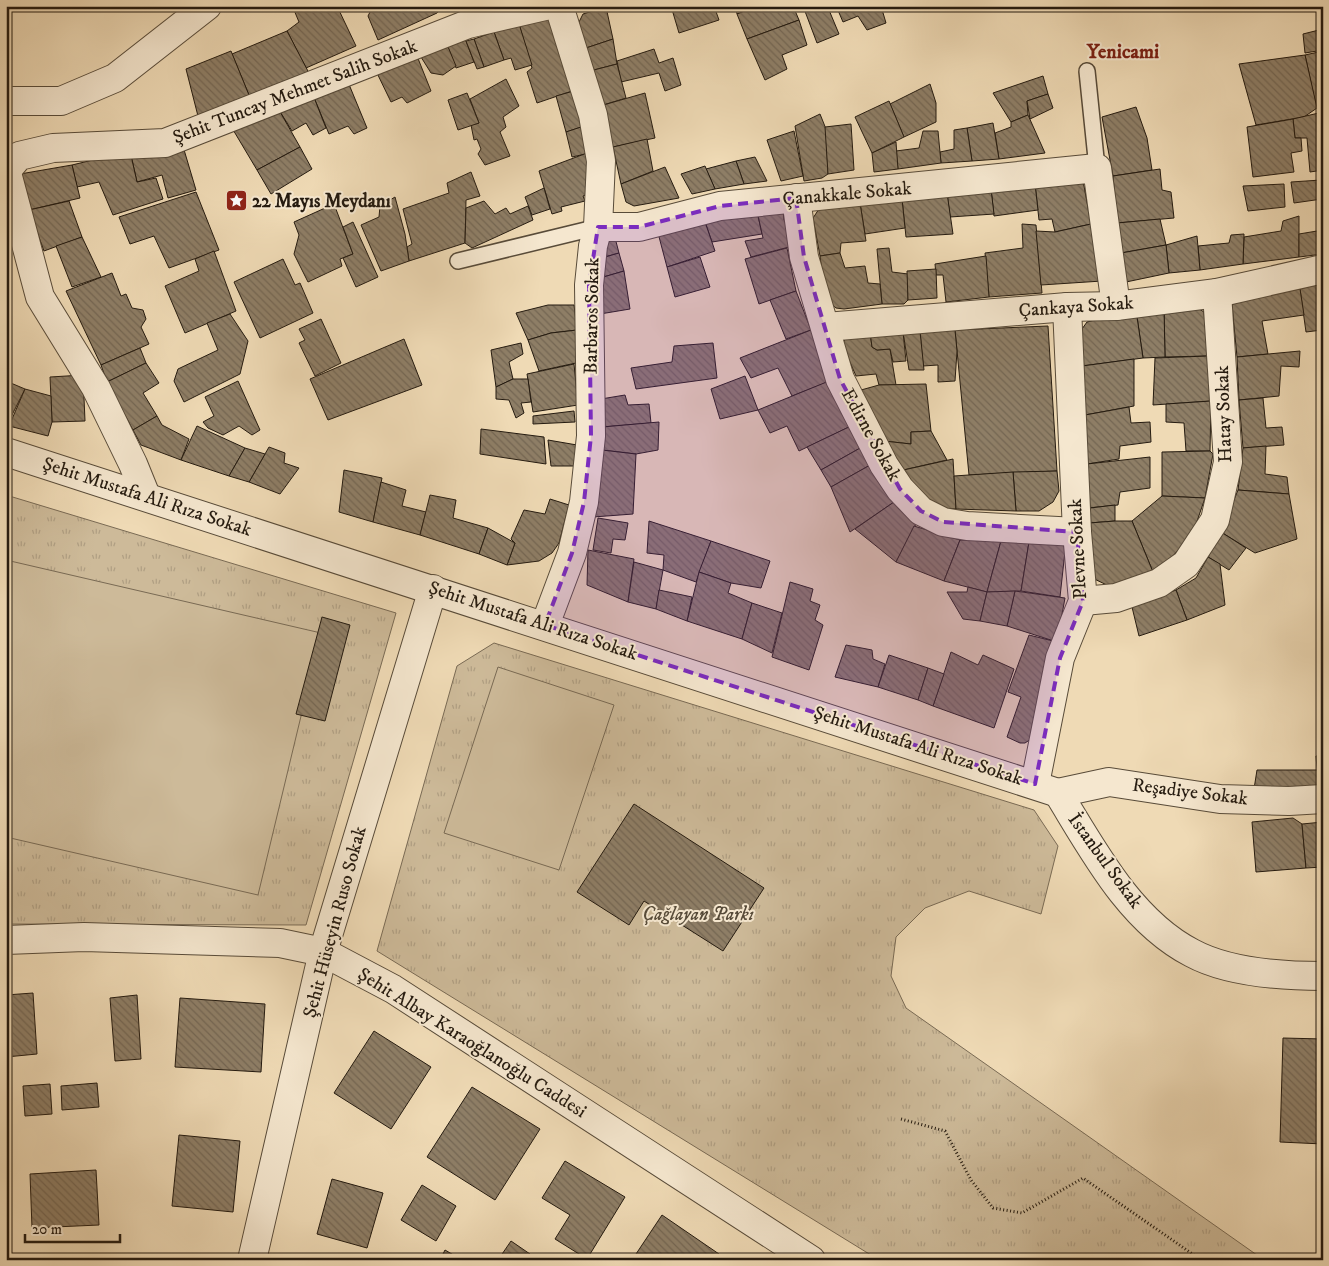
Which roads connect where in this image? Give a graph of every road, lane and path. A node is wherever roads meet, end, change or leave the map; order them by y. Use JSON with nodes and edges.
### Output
{"nodes":[{"id":1,"x":207,"y":6,"type":"edge"},
{"id":2,"x":545,"y":6,"type":"edge"},
{"id":3,"x":559,"y":6,"type":"edge"},
{"id":4,"x":465,"y":15,"type":"edge"},
{"id":5,"x":1087,"y":71,"type":"dead end"},
{"id":6,"x":6,"y":101,"type":"edge"},
{"id":7,"x":1097,"y":168,"type":"junction"},
{"id":8,"x":6,"y":170,"type":"edge"},
{"id":9,"x":796,"y":198,"type":"junction"},
{"id":10,"x":598,"y":227,"type":"junction"},
{"id":11,"x":458,"y":262,"type":"dead end"},
{"id":12,"x":1323,"y":269,"type":"edge"},
{"id":13,"x":1217,"y":293,"type":"junction"},
{"id":14,"x":1116,"y":306,"type":"junction"},
{"id":15,"x":1067,"y":307,"type":"junction"},
{"id":16,"x":826,"y":327,"type":"junction"},
{"id":17,"x":6,"y":452,"type":"edge"},
{"id":18,"x":146,"y":496,"type":"junction"},
{"id":19,"x":1077,"y":532,"type":"junction"},
{"id":20,"x":433,"y":589,"type":"junction"},
{"id":21,"x":1083,"y":602,"type":"junction"},
{"id":22,"x":545,"y":625,"type":"junction"},
{"id":23,"x":1047,"y":788,"type":"junction"},
{"id":24,"x":1323,"y":799,"type":"edge"},
{"id":25,"x":6,"y":940,"type":"edge"},
{"id":26,"x":324,"y":952,"type":"junction"},
{"id":27,"x":1323,"y":976,"type":"edge"},
{"id":28,"x":901,"y":1118,"type":"dead end"},
{"id":29,"x":252,"y":1260,"type":"edge"},
{"id":30,"x":811,"y":1260,"type":"edge"},
{"id":31,"x":1201,"y":1260,"type":"edge"}],
"edges":[{"from":1,"to":6,"type":"street"},
{"from":2,"to":4,"type":"street","name":"Şehit Tuncay Mehmet Salih Sokak"},
{"from":3,"to":10,"type":"street","name":"Barbaros Sokak"},
{"from":4,"to":8,"type":"street","name":"Şehit Tuncay Mehmet Salih Sokak"},
{"from":5,"to":7,"type":"lane"},
{"from":7,"to":9,"type":"street","name":"Çanakkale Sokak"},
{"from":7,"to":14,"type":"street"},
{"from":8,"to":18,"type":"street"},
{"from":9,"to":10,"type":"street","name":"Çanakkale Sokak"},
{"from":9,"to":16,"type":"street","name":"Edirne Sokak"},
{"from":10,"to":11,"type":"lane"},
{"from":10,"to":22,"type":"street","name":"Barbaros Sokak"},
{"from":12,"to":13,"type":"street","name":"Çankaya Sokak"},
{"from":13,"to":14,"type":"street","name":"Çankaya Sokak"},
{"from":13,"to":21,"type":"street","name":"Hatay Sokak"},
{"from":14,"to":15,"type":"street","name":"Çankaya Sokak"},
{"from":15,"to":16,"type":"street","name":"Çankaya Sokak"},
{"from":15,"to":19,"type":"street","name":"Plevne Sokak"},
{"from":16,"to":19,"type":"street","name":"Edirne Sokak"},
{"from":17,"to":18,"type":"street","name":"Şehit Mustafa Ali Rıza Sokak"},
{"from":18,"to":20,"type":"street","name":"Şehit Mustafa Ali Rıza Sokak"},
{"from":19,"to":21,"type":"street","name":"Plevne Sokak"},
{"from":20,"to":22,"type":"street","name":"Şehit Mustafa Ali Rıza Sokak"},
{"from":20,"to":26,"type":"street","name":"Şehit Hüseyin Ruso Sokak"},
{"from":21,"to":23,"type":"street","name":"Plevne Sokak"},
{"from":22,"to":23,"type":"street","name":"Şehit Mustafa Ali Rıza Sokak"},
{"from":23,"to":24,"type":"street","name":"Reşadiye Sokak"},
{"from":23,"to":27,"type":"street","name":"İstanbul Sokak"},
{"from":25,"to":26,"type":"street","name":"Şehit Albay Karaoğlanoğlu Caddesi"},
{"from":26,"to":29,"type":"street","name":"Şehit Hüseyin Ruso Sokak"},
{"from":26,"to":30,"type":"street","name":"Şehit Albay Karaoğlanoğlu Caddesi"},
{"from":28,"to":31,"type":"path"}]}
